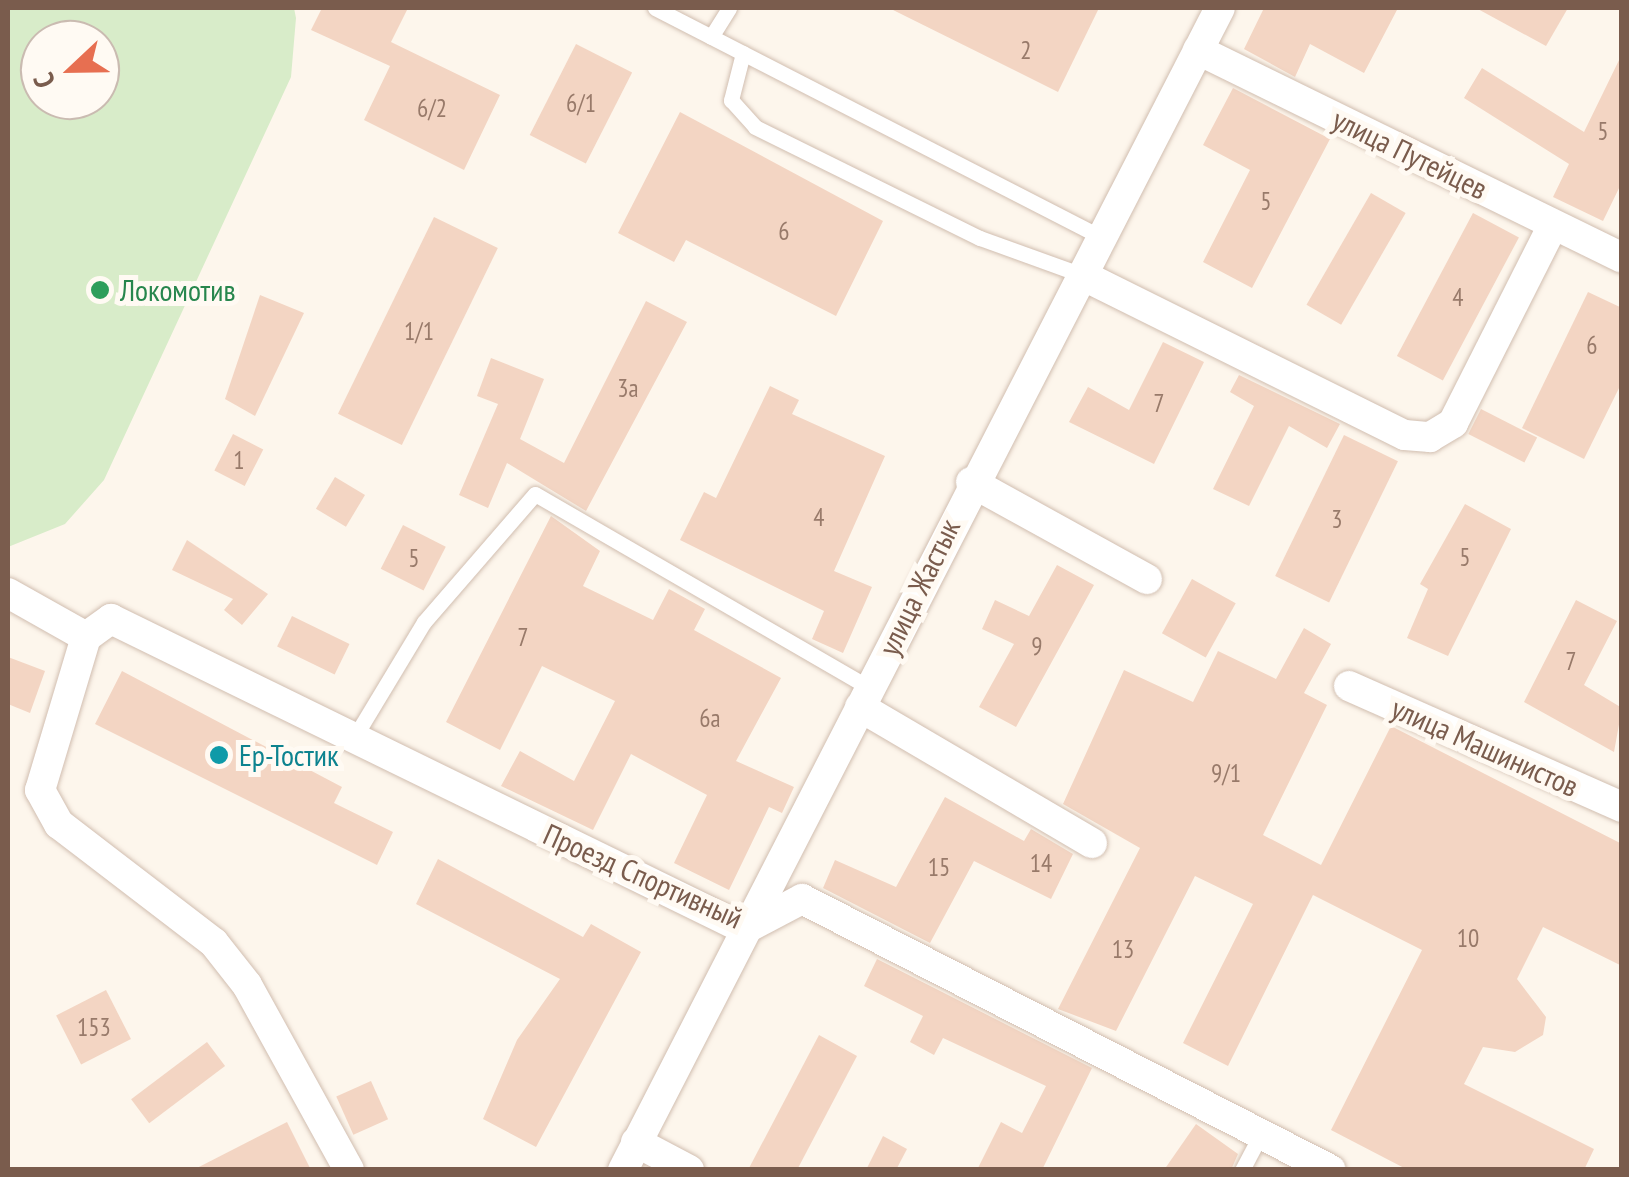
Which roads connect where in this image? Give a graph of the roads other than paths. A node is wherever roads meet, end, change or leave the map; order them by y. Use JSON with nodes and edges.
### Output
{"nodes":[{"id":1,"x":654,"y":8,"type":"edge"},
{"id":2,"x":729,"y":8,"type":"edge"},
{"id":3,"x":1220,"y":8,"type":"edge"},
{"id":4,"x":712,"y":37,"type":"junction"},
{"id":5,"x":1198,"y":50,"type":"junction"},
{"id":6,"x":743,"y":53,"type":"junction"},
{"id":7,"x":1553,"y":225,"type":"junction"},
{"id":8,"x":1101,"y":237,"type":"junction"},
{"id":9,"x":1622,"y":258,"type":"edge"},
{"id":10,"x":1082,"y":275,"type":"junction"},
{"id":11,"x":971,"y":482,"type":"junction"},
{"id":12,"x":1146,"y":579,"type":"dead end"},
{"id":13,"x":8,"y":593,"type":"edge"},
{"id":14,"x":86,"y":637,"type":"junction"},
{"id":15,"x":1349,"y":686,"type":"dead end"},
{"id":16,"x":865,"y":697,"type":"junction"},
{"id":17,"x":354,"y":738,"type":"junction"},
{"id":18,"x":1622,"y":807,"type":"edge"},
{"id":19,"x":1092,"y":842,"type":"dead end"},
{"id":20,"x":745,"y":929,"type":"junction"},
{"id":21,"x":1261,"y":1134,"type":"junction"},
{"id":22,"x":630,"y":1156,"type":"edge"},
{"id":23,"x":349,"y":1170,"type":"edge"},
{"id":24,"x":689,"y":1170,"type":"edge"},
{"id":25,"x":1242,"y":1170,"type":"edge"},
{"id":26,"x":1331,"y":1170,"type":"edge"}],
"edges":[{"from":1,"to":4,"type":"lane"},
{"from":2,"to":4,"type":"lane"},
{"from":3,"to":5,"type":"street","name":"улица Жастык"},
{"from":4,"to":6,"type":"lane"},
{"from":5,"to":7,"type":"street","name":"улица Путейцев"},
{"from":5,"to":8,"type":"street","name":"улица Жастык"},
{"from":6,"to":8,"type":"lane"},
{"from":6,"to":10,"type":"lane"},
{"from":7,"to":9,"type":"street","name":"улица Путейцев"},
{"from":7,"to":10,"type":"street"},
{"from":8,"to":10,"type":"street","name":"улица Жастык"},
{"from":10,"to":11,"type":"street","name":"улица Жастык"},
{"from":11,"to":12,"type":"street"},
{"from":11,"to":16,"type":"street","name":"улица Жастык"},
{"from":13,"to":14,"type":"street"},
{"from":14,"to":17,"type":"street","name":"Проезд Спортивный"},
{"from":14,"to":23,"type":"street"},
{"from":15,"to":18,"type":"street","name":"улица Машинистов"},
{"from":16,"to":17,"type":"lane"},
{"from":16,"to":19,"type":"street"},
{"from":16,"to":20,"type":"street","name":"улица Жастык"},
{"from":17,"to":20,"type":"street","name":"Проезд Спортивный"},
{"from":20,"to":21,"type":"street","name":"Проезд Спортивный"},
{"from":20,"to":22,"type":"street","name":"улица Жастык"},
{"from":21,"to":25,"type":"lane"},
{"from":21,"to":26,"type":"street","name":"Проезд Спортивный"},
{"from":22,"to":24,"type":"street"}]}
